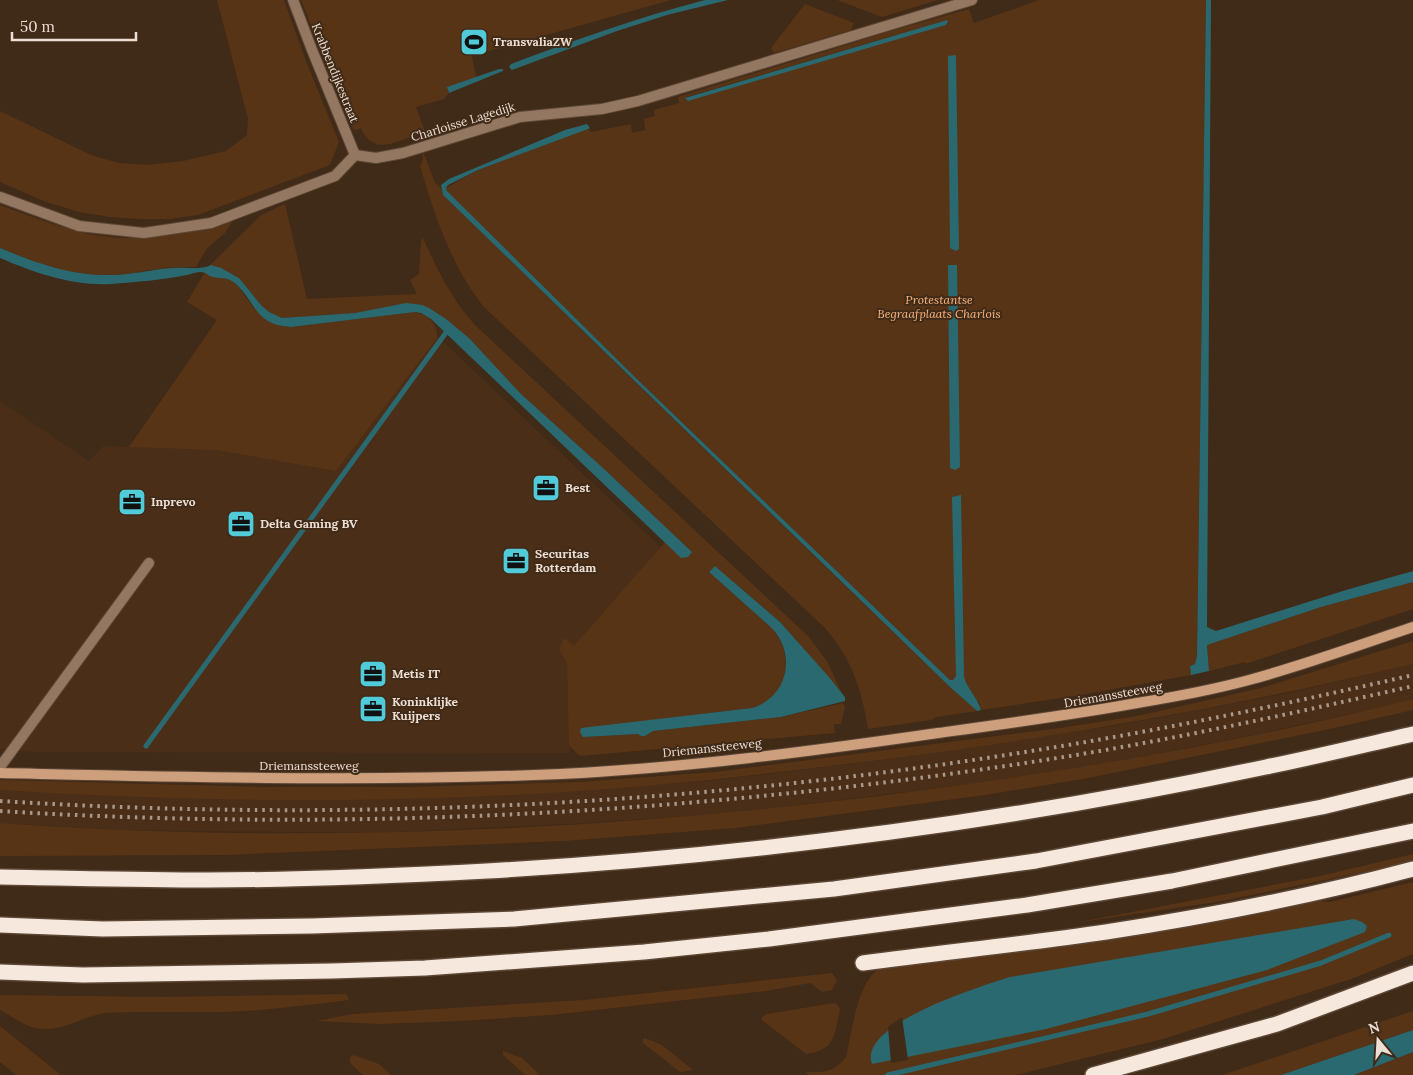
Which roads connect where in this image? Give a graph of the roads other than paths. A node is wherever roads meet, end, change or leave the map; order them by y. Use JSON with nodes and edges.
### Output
{"nodes":[{"id":1,"x":293,"y":0,"type":"edge"},
{"id":2,"x":972,"y":0,"type":"edge"},
{"id":3,"x":355,"y":155,"type":"junction"},
{"id":4,"x":0,"y":196,"type":"edge"},
{"id":5,"x":149,"y":563,"type":"dead end"},
{"id":6,"x":1413,"y":627,"type":"edge"},
{"id":7,"x":1413,"y":734,"type":"edge"},
{"id":8,"x":0,"y":767,"type":"edge"},
{"id":9,"x":0,"y":773,"type":"edge"},
{"id":10,"x":1413,"y":786,"type":"edge"},
{"id":11,"x":1413,"y":831,"type":"edge"},
{"id":12,"x":1413,"y":869,"type":"edge"},
{"id":13,"x":0,"y":878,"type":"edge"},
{"id":14,"x":0,"y":925,"type":"edge"},
{"id":15,"x":863,"y":963,"type":"dead end"},
{"id":16,"x":0,"y":972,"type":"edge"},
{"id":17,"x":1413,"y":973,"type":"edge"},
{"id":18,"x":1093,"y":1075,"type":"edge"}],
"edges":[{"from":1,"to":3,"type":"street","name":"Krabbendijkestraat"},
{"from":2,"to":3,"type":"street","name":"Charloisse Lagedijk"},
{"from":3,"to":4,"type":"street"},
{"from":5,"to":8,"type":"street"},
{"from":6,"to":9,"type":"main road","name":"Driemanssteeweg"},
{"from":7,"to":13,"type":"highway"},
{"from":10,"to":14,"type":"highway"},
{"from":11,"to":16,"type":"highway"},
{"from":12,"to":15,"type":"highway"},
{"from":17,"to":18,"type":"highway"}]}
